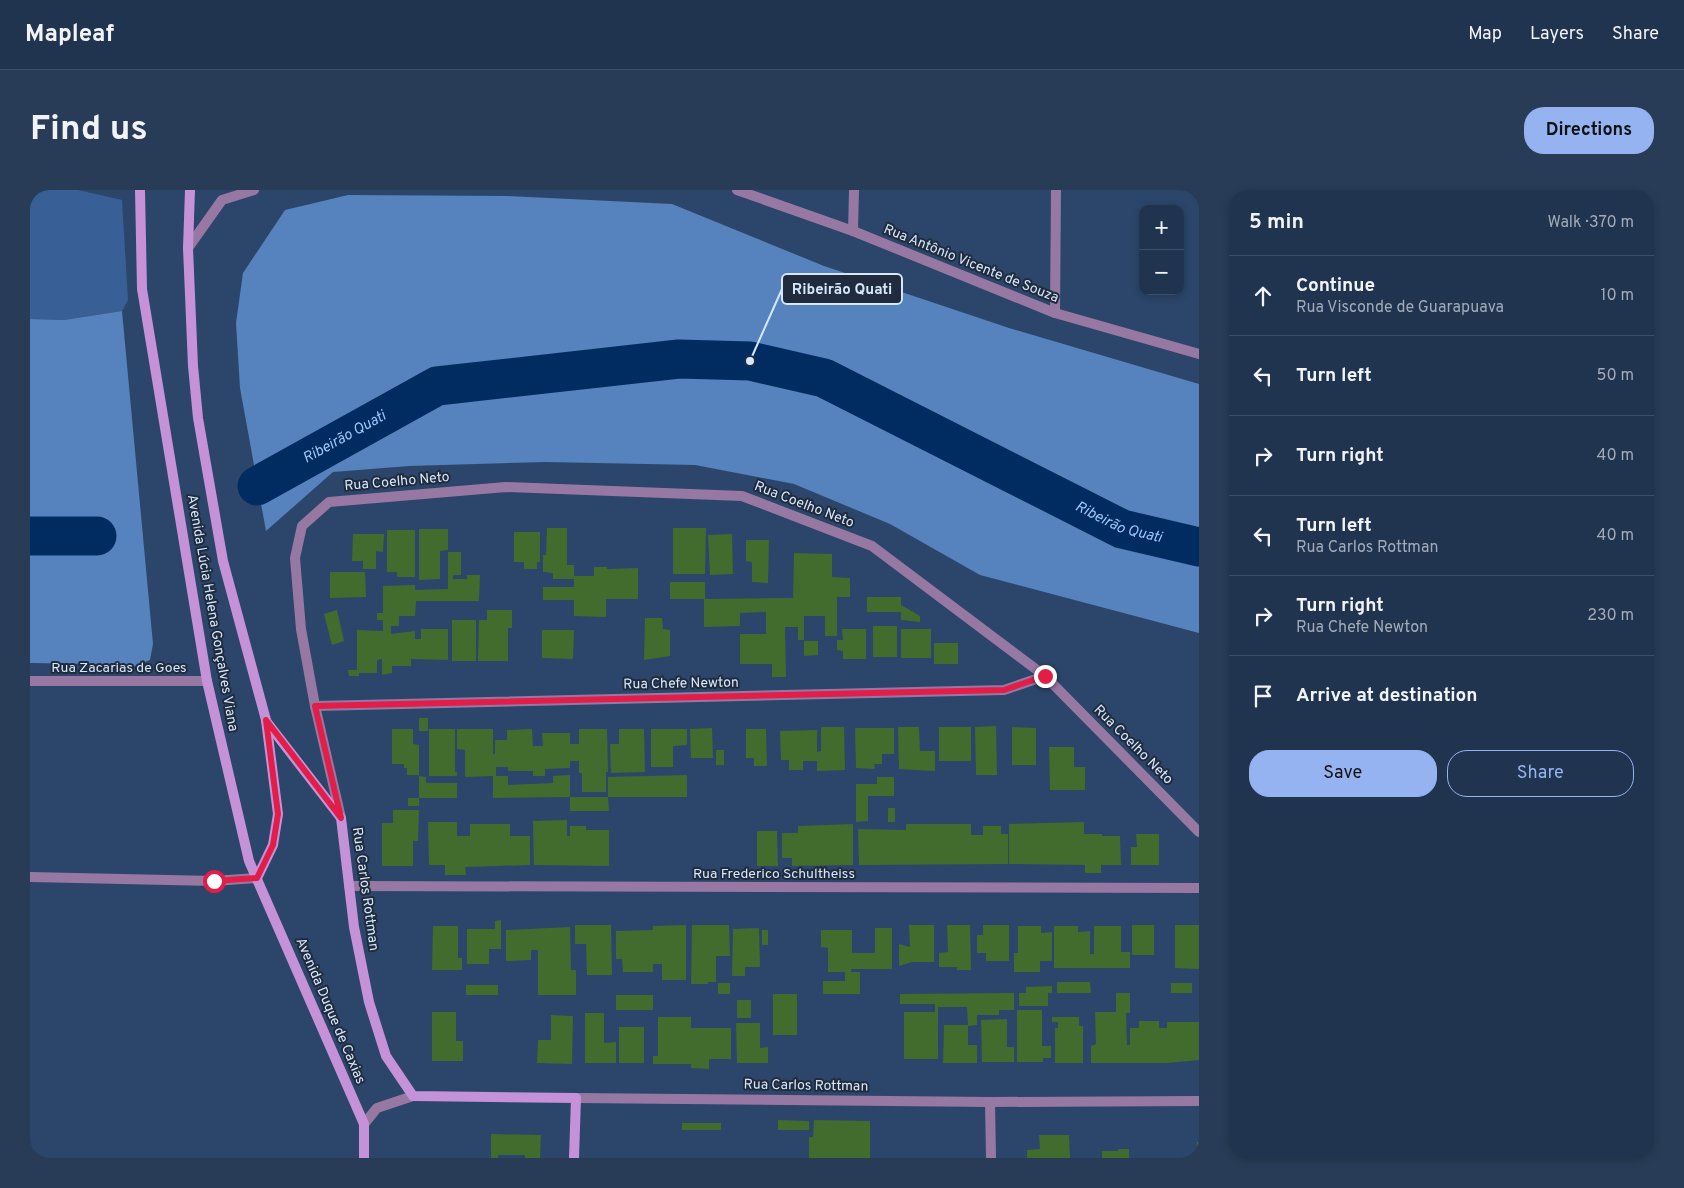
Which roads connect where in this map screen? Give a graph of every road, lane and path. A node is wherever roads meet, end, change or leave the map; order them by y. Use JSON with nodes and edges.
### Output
{"nodes":[{"id":1,"x":140,"y":190,"type":"edge"},
{"id":2,"x":190,"y":190,"type":"edge"},
{"id":3,"x":254,"y":190,"type":"edge"},
{"id":4,"x":737,"y":190,"type":"edge"},
{"id":5,"x":854,"y":190,"type":"edge"},
{"id":6,"x":1056,"y":190,"type":"edge"},
{"id":7,"x":854,"y":231,"type":"junction"},
{"id":8,"x":188,"y":248,"type":"junction"},
{"id":9,"x":1054,"y":313,"type":"junction"},
{"id":10,"x":1199,"y":354,"type":"edge"},
{"id":11,"x":295,"y":558,"type":"joint"},
{"id":12,"x":1045,"y":676,"type":"junction"},
{"id":13,"x":30,"y":681,"type":"edge"},
{"id":14,"x":207,"y":682,"type":"junction"},
{"id":15,"x":315,"y":706,"type":"junction"},
{"id":16,"x":266,"y":720,"type":"junction"},
{"id":17,"x":341,"y":818,"type":"junction"},
{"id":18,"x":1199,"y":832,"type":"edge"},
{"id":19,"x":30,"y":877,"type":"edge"},
{"id":20,"x":257,"y":878,"type":"junction"},
{"id":21,"x":349,"y":886,"type":"junction"},
{"id":22,"x":1199,"y":888,"type":"edge"},
{"id":23,"x":413,"y":1096,"type":"junction"},
{"id":24,"x":576,"y":1098,"type":"junction"},
{"id":25,"x":1199,"y":1101,"type":"edge"},
{"id":26,"x":990,"y":1102,"type":"junction"},
{"id":27,"x":364,"y":1124,"type":"junction"},
{"id":28,"x":364,"y":1158,"type":"edge"},
{"id":29,"x":574,"y":1158,"type":"edge"},
{"id":30,"x":991,"y":1158,"type":"edge"}],
"edges":[{"from":1,"to":14,"type":"street","name":"Avenida Lúcia Helena Gonçalves Viana"},
{"from":2,"to":8,"type":"street","name":"Avenida Lúcia Helena Gonçalves Viana"},
{"from":3,"to":8,"type":"street"},
{"from":4,"to":7,"type":"street","name":"Rua Antônio Vicente de Souza"},
{"from":5,"to":7,"type":"street"},
{"from":6,"to":9,"type":"street"},
{"from":7,"to":9,"type":"street","name":"Rua Antônio Vicente de Souza"},
{"from":8,"to":16,"type":"street","name":"Avenida Lúcia Helena Gonçalves Viana"},
{"from":9,"to":10,"type":"street","name":"Rua Antônio Vicente de Souza"},
{"from":11,"to":12,"type":"street","name":"Rua Coelho Neto"},
{"from":11,"to":15,"type":"street","name":"Rua Carlos Rottman"},
{"from":12,"to":15,"type":"street","name":"Rua Chefe Newton"},
{"from":12,"to":18,"type":"street","name":"Rua Coelho Neto"},
{"from":13,"to":14,"type":"street","name":"Rua Zacarias de Goes"},
{"from":14,"to":20,"type":"street","name":"Avenida Lúcia Helena Gonçalves Viana"},
{"from":15,"to":17,"type":"street","name":"Rua Carlos Rottman"},
{"from":16,"to":17,"type":"street"},
{"from":16,"to":20,"type":"street","name":"Avenida Lúcia Helena Gonçalves Viana"},
{"from":17,"to":21,"type":"street","name":"Rua Carlos Rottman"},
{"from":19,"to":20,"type":"street"},
{"from":20,"to":27,"type":"street","name":"Avenida Duque de Caxias"},
{"from":21,"to":22,"type":"street","name":"Rua Frederico Schultheiss"},
{"from":21,"to":23,"type":"street","name":"Rua Carlos Rottman"},
{"from":23,"to":24,"type":"street","name":"Rua Carlos Rottman"},
{"from":23,"to":27,"type":"street","name":"Rua Carlos Rottman"},
{"from":24,"to":26,"type":"street","name":"Rua Carlos Rottman"},
{"from":24,"to":29,"type":"street"},
{"from":25,"to":26,"type":"street","name":"Rua Carlos Rottman"},
{"from":26,"to":30,"type":"street"},
{"from":27,"to":28,"type":"street","name":"Avenida Duque de Caxias"}]}
